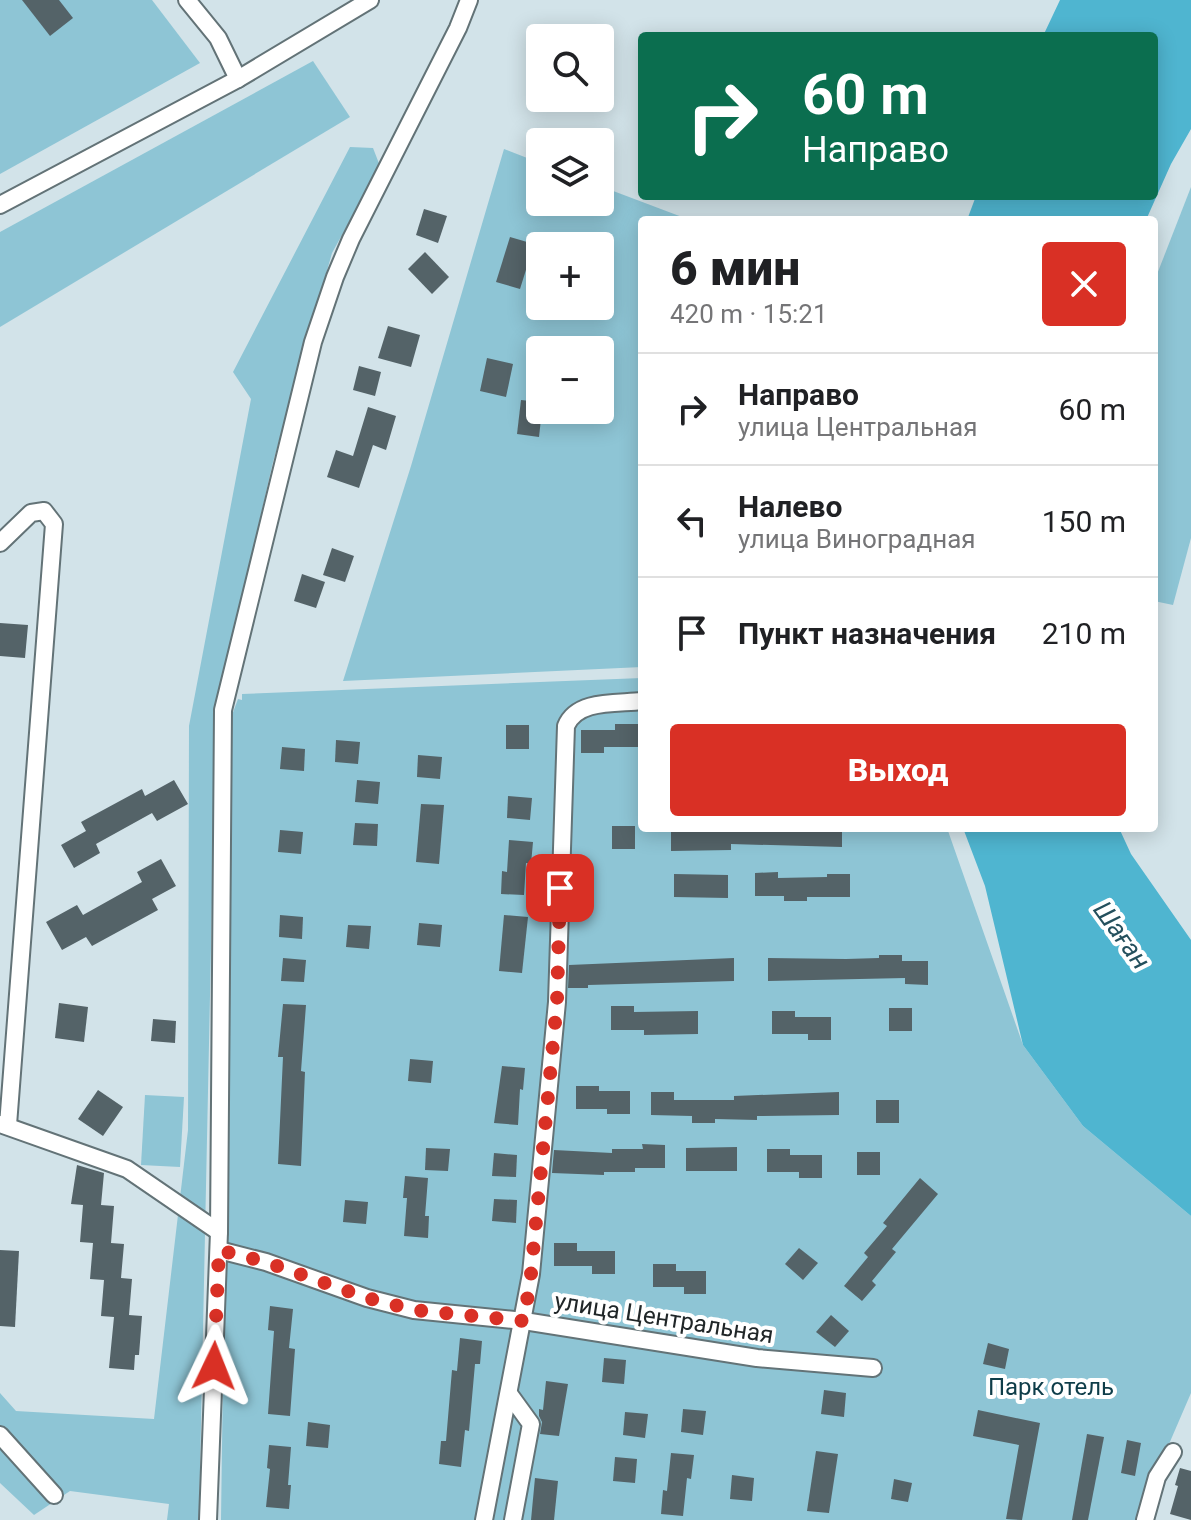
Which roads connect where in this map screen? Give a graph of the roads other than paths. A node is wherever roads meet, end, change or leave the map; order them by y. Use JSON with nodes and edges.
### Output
{"nodes":[{"id":1,"x":187,"y":0,"type":"edge"},
{"id":2,"x":370,"y":0,"type":"edge"},
{"id":3,"x":469,"y":0,"type":"edge"},
{"id":4,"x":238,"y":79,"type":"junction"},
{"id":5,"x":0,"y":205,"type":"edge"},
{"id":6,"x":0,"y":543,"type":"edge"},
{"id":7,"x":638,"y":701,"type":"edge"},
{"id":8,"x":4,"y":1124,"type":"edge"},
{"id":9,"x":219,"y":1232,"type":"junction"},
{"id":10,"x":219,"y":1250,"type":"junction"},
{"id":11,"x":524,"y":1321,"type":"junction"},
{"id":12,"x":873,"y":1368,"type":"dead end"},
{"id":13,"x":510,"y":1395,"type":"junction"},
{"id":14,"x":0,"y":1435,"type":"edge"},
{"id":15,"x":1173,"y":1452,"type":"dead end"},
{"id":16,"x":54,"y":1495,"type":"dead end"},
{"id":17,"x":208,"y":1520,"type":"edge"},
{"id":18,"x":484,"y":1520,"type":"edge"},
{"id":19,"x":513,"y":1520,"type":"edge"},
{"id":20,"x":1145,"y":1520,"type":"edge"}],
"edges":[{"from":1,"to":4,"type":"street"},
{"from":2,"to":4,"type":"street"},
{"from":3,"to":9,"type":"street"},
{"from":4,"to":5,"type":"street"},
{"from":6,"to":8,"type":"street"},
{"from":7,"to":11,"type":"street"},
{"from":8,"to":9,"type":"street"},
{"from":9,"to":10,"type":"street"},
{"from":10,"to":11,"type":"street","name":"улица Центральная"},
{"from":10,"to":17,"type":"street"},
{"from":11,"to":12,"type":"street","name":"улица Центральная"},
{"from":11,"to":13,"type":"street"},
{"from":13,"to":18,"type":"street"},
{"from":13,"to":19,"type":"street"},
{"from":14,"to":16,"type":"street"},
{"from":15,"to":20,"type":"street"}]}
